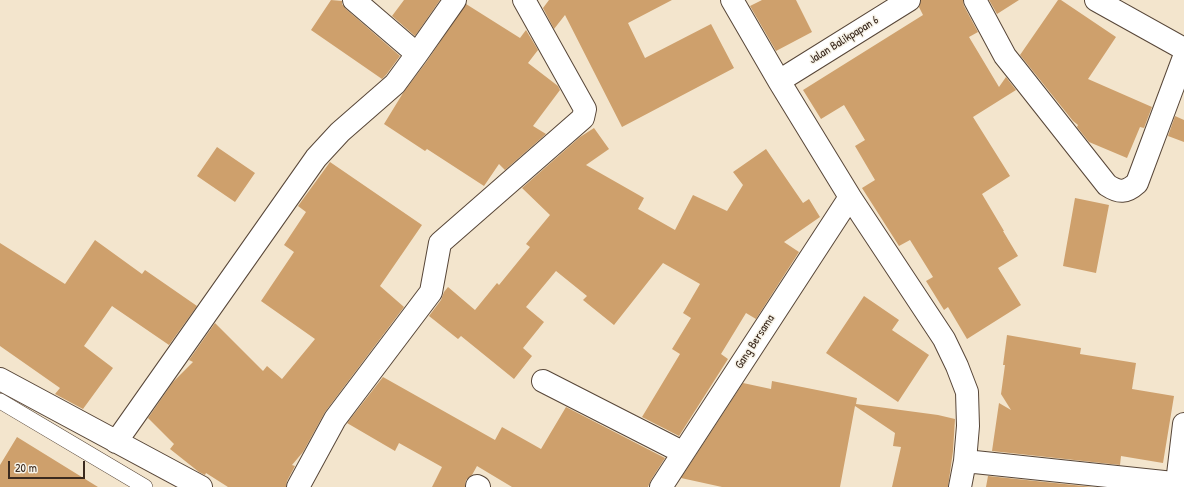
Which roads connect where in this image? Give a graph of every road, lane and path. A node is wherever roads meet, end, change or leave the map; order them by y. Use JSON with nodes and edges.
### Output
{"nodes":[{"id":1,"x":354,"y":0,"type":"edge"},
{"id":2,"x":455,"y":0,"type":"edge"},
{"id":3,"x":524,"y":0,"type":"edge"},
{"id":4,"x":909,"y":0,"type":"edge"},
{"id":5,"x":975,"y":0,"type":"edge"},
{"id":6,"x":1096,"y":0,"type":"edge"},
{"id":7,"x":738,"y":2,"type":"edge"},
{"id":8,"x":1184,"y":49,"type":"edge"},
{"id":9,"x":417,"y":54,"type":"junction"},
{"id":10,"x":1184,"y":57,"type":"edge"},
{"id":11,"x":779,"y":80,"type":"junction"},
{"id":12,"x":850,"y":197,"type":"junction"},
{"id":13,"x":0,"y":379,"type":"edge"},
{"id":14,"x":543,"y":381,"type":"dead end"},
{"id":15,"x":0,"y":401,"type":"edge"},
{"id":16,"x":1184,"y":424,"type":"edge"},
{"id":17,"x":116,"y":442,"type":"junction"},
{"id":18,"x":682,"y":452,"type":"junction"},
{"id":19,"x":964,"y":461,"type":"junction"},
{"id":20,"x":1181,"y":484,"type":"edge"},
{"id":21,"x":145,"y":487,"type":"edge"},
{"id":22,"x":202,"y":487,"type":"edge"},
{"id":23,"x":298,"y":487,"type":"edge"},
{"id":24,"x":660,"y":487,"type":"edge"},
{"id":25,"x":960,"y":487,"type":"edge"}],
"edges":[{"from":1,"to":9,"type":"street"},
{"from":2,"to":9,"type":"street"},
{"from":3,"to":23,"type":"street"},
{"from":4,"to":11,"type":"street","name":"Jalan Balikpapan 6"},
{"from":5,"to":10,"type":"street"},
{"from":6,"to":8,"type":"street"},
{"from":7,"to":11,"type":"street"},
{"from":9,"to":17,"type":"street"},
{"from":11,"to":12,"type":"street"},
{"from":12,"to":18,"type":"street","name":"Gang Bersama"},
{"from":12,"to":19,"type":"street"},
{"from":13,"to":17,"type":"street"},
{"from":14,"to":18,"type":"street"},
{"from":15,"to":21,"type":"lane"},
{"from":16,"to":20,"type":"street"},
{"from":17,"to":22,"type":"street"},
{"from":18,"to":24,"type":"street","name":"Gang Bersama"},
{"from":19,"to":20,"type":"street"},
{"from":19,"to":25,"type":"street"}]}
